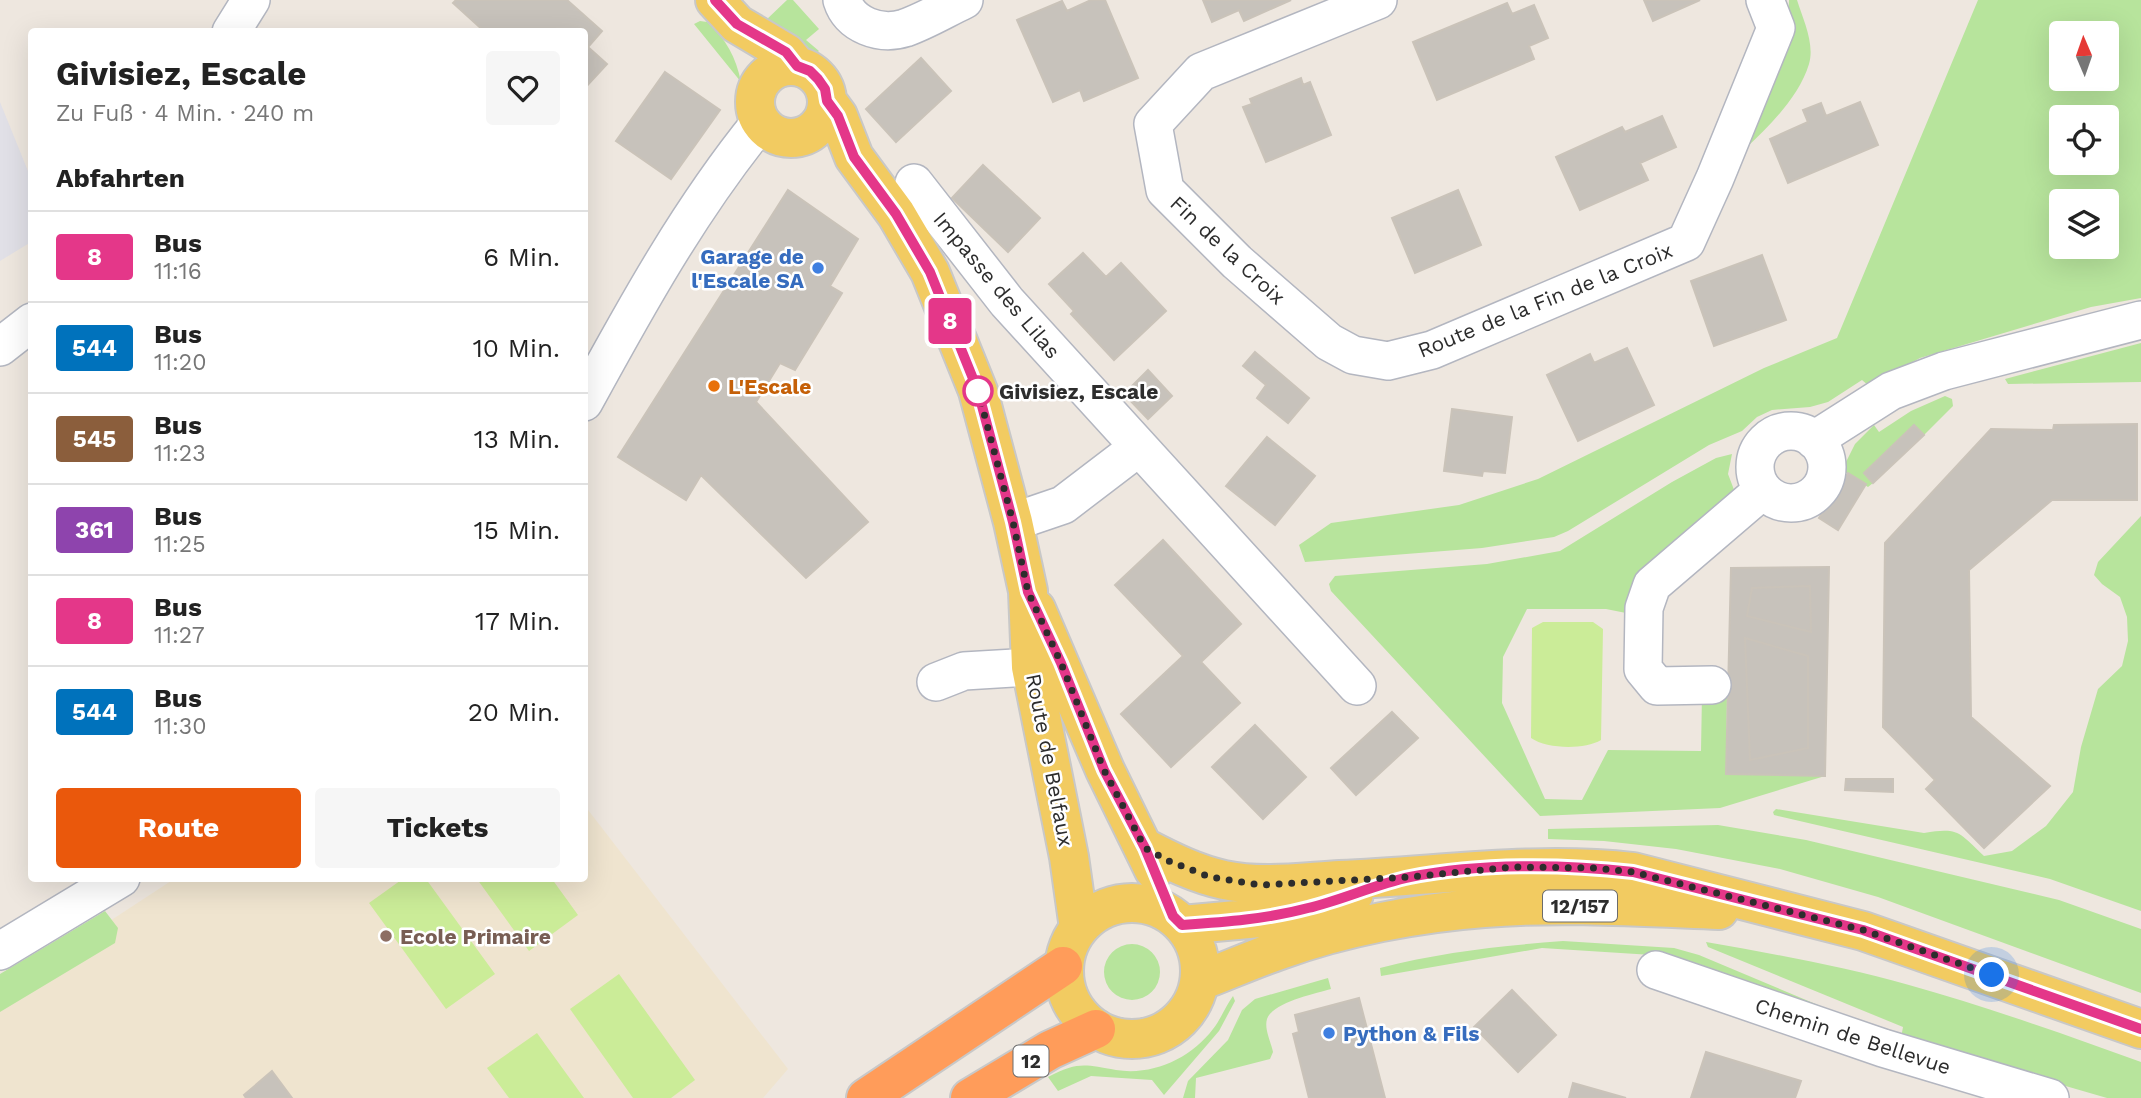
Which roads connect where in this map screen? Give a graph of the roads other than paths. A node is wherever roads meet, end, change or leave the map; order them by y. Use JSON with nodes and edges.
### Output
{"nodes":[{"id":1,"x":251,"y":0,"type":"edge"},
{"id":2,"x":842,"y":0,"type":"edge"},
{"id":3,"x":964,"y":0,"type":"edge"},
{"id":4,"x":1378,"y":0,"type":"edge"},
{"id":5,"x":1765,"y":0,"type":"edge"},
{"id":6,"x":726,"y":12,"type":"edge"},
{"id":7,"x":234,"y":28,"type":"edge"},
{"id":8,"x":797,"y":66,"type":"junction"},
{"id":9,"x":827,"y":101,"type":"junction"},
{"id":10,"x":759,"y":105,"type":"junction"},
{"id":11,"x":801,"y":137,"type":"junction"},
{"id":12,"x":854,"y":157,"type":"junction"},
{"id":13,"x":914,"y":183,"type":"dead end"},
{"id":14,"x":2141,"y":320,"type":"edge"},
{"id":15,"x":28,"y":325,"type":"edge"},
{"id":16,"x":0,"y":346,"type":"edge"},
{"id":17,"x":1353,"y":355,"type":"joint"},
{"id":18,"x":588,"y":395,"type":"edge"},
{"id":19,"x":1814,"y":440,"type":"junction"},
{"id":20,"x":1139,"y":447,"type":"junction"},
{"id":21,"x":1763,"y":490,"type":"junction"},
{"id":22,"x":1013,"y":522,"type":"junction"},
{"id":23,"x":1028,"y":592,"type":"junction"},
{"id":24,"x":1031,"y":667,"type":"junction"},
{"id":25,"x":936,"y":682,"type":"dead end"},
{"id":26,"x":1712,"y":685,"type":"dead end"},
{"id":27,"x":1356,"y":686,"type":"dead end"},
{"id":28,"x":1145,"y":848,"type":"junction"},
{"id":29,"x":1409,"y":877,"type":"junction"},
{"id":30,"x":114,"y":882,"type":"edge"},
{"id":31,"x":1805,"y":915,"type":"junction"},
{"id":32,"x":1178,"y":920,"type":"junction"},
{"id":33,"x":1079,"y":928,"type":"junction"},
{"id":34,"x":0,"y":951,"type":"edge"},
{"id":35,"x":1063,"y":967,"type":"junction"},
{"id":36,"x":1656,"y":970,"type":"dead end"},
{"id":37,"x":1200,"y":981,"type":"junction"},
{"id":38,"x":1096,"y":1029,"type":"junction"},
{"id":39,"x":2141,"y":1029,"type":"edge"},
{"id":40,"x":866,"y":1098,"type":"edge"},
{"id":41,"x":970,"y":1098,"type":"edge"},
{"id":42,"x":2050,"y":1098,"type":"edge"}],
"edges":[{"from":1,"to":7,"type":"street"},
{"from":2,"to":3,"type":"street"},
{"from":4,"to":17,"type":"street","name":"Fin de la Croix"},
{"from":5,"to":17,"type":"street","name":"Route de la Fin de la Croix"},
{"from":6,"to":8,"type":"main road"},
{"from":6,"to":10,"type":"main road"},
{"from":8,"to":9,"type":"main road"},
{"from":8,"to":10,"type":"main road"},
{"from":9,"to":11,"type":"main road"},
{"from":9,"to":12,"type":"main road","name":"Route de Belfaux"},
{"from":10,"to":11,"type":"main road"},
{"from":10,"to":18,"type":"street"},
{"from":11,"to":12,"type":"main road"},
{"from":12,"to":22,"type":"main road","name":"Route de Belfaux"},
{"from":13,"to":20,"type":"street","name":"Impasse des Lilas"},
{"from":14,"to":19,"type":"street"},
{"from":15,"to":16,"type":"street"},
{"from":19,"to":21,"type":"street"},
{"from":19,"to":21,"type":"street"},
{"from":20,"to":22,"type":"street"},
{"from":20,"to":27,"type":"street","name":"Impasse des Lilas"},
{"from":21,"to":26,"type":"street"},
{"from":22,"to":23,"type":"main road","name":"Route de Belfaux"},
{"from":23,"to":24,"type":"main road","name":"Route de Belfaux"},
{"from":23,"to":28,"type":"main road","name":"Route de Belfaux"},
{"from":24,"to":25,"type":"street"},
{"from":24,"to":33,"type":"main road","name":"Route de Belfaux"},
{"from":28,"to":29,"type":"main road"},
{"from":28,"to":32,"type":"main road","name":"Route de Belfaux"},
{"from":29,"to":31,"type":"main road","number":"12/157"},
{"from":29,"to":32,"type":"main road"},
{"from":30,"to":34,"type":"street"},
{"from":31,"to":37,"type":"main road","number":"12/157"},
{"from":31,"to":39,"type":"main road","number":"12/157"},
{"from":32,"to":33,"type":"main road"},
{"from":32,"to":37,"type":"main road"},
{"from":33,"to":35,"type":"main road"},
{"from":35,"to":38,"type":"main road"},
{"from":35,"to":40,"type":"highway"},
{"from":36,"to":42,"type":"street","name":"Chemin de Bellevue"},
{"from":37,"to":38,"type":"main road"},
{"from":38,"to":41,"type":"highway","number":"12"}]}
